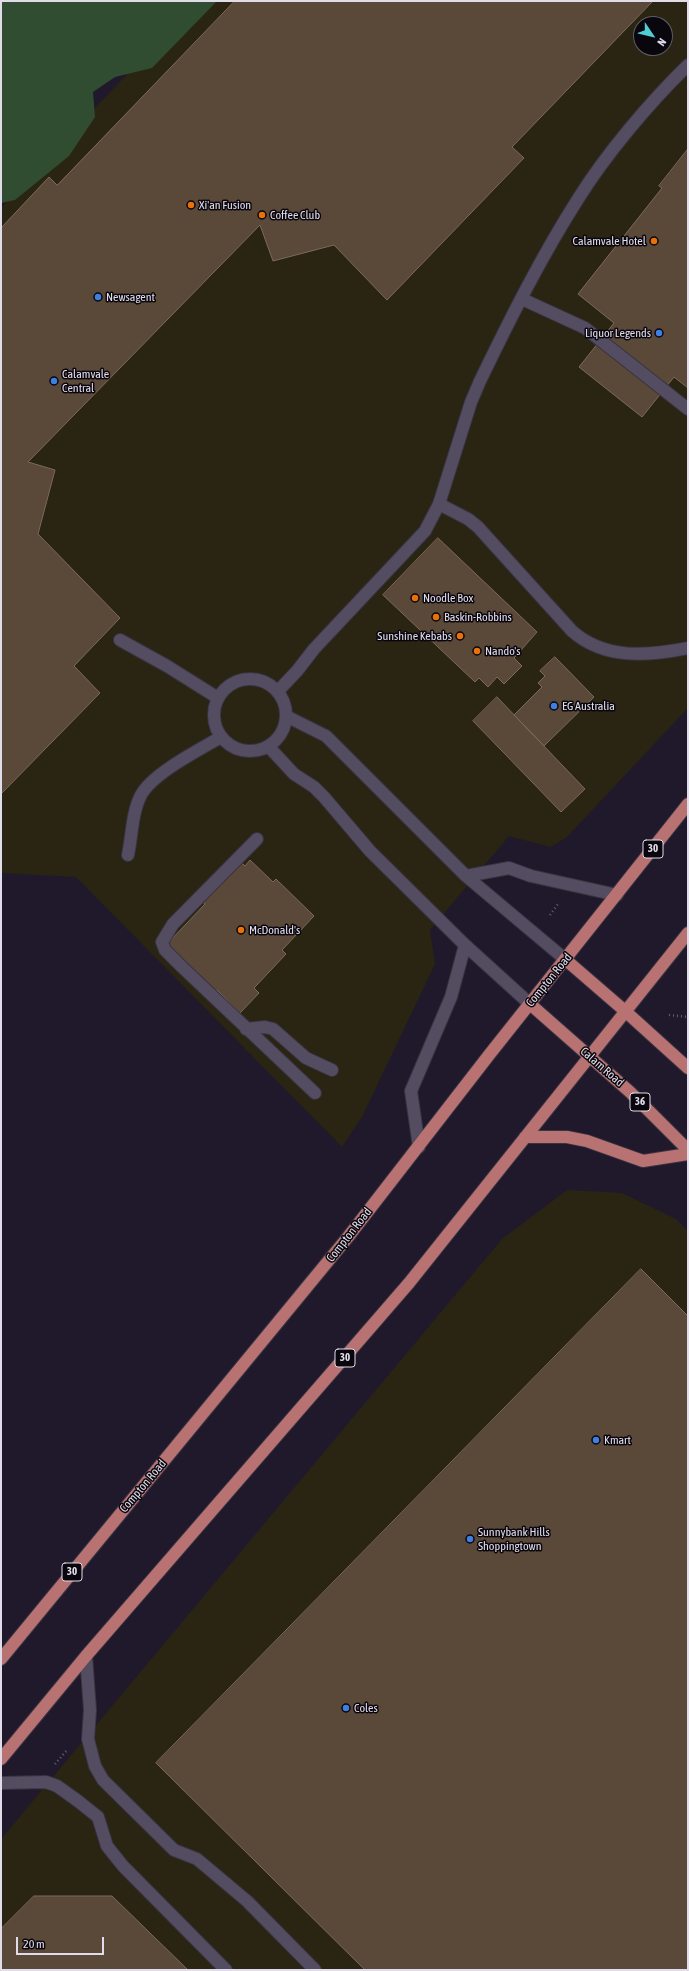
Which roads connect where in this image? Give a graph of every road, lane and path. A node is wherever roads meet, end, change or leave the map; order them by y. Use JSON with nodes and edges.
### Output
{"nodes":[{"id":1,"x":688,"y":65,"type":"edge"},
{"id":2,"x":522,"y":299,"type":"junction"},
{"id":3,"x":688,"y":409,"type":"edge"},
{"id":4,"x":439,"y":504,"type":"junction"},
{"id":5,"x":120,"y":640,"type":"dead end"},
{"id":6,"x":688,"y":648,"type":"edge"},
{"id":7,"x":278,"y":691,"type":"junction"},
{"id":8,"x":218,"y":698,"type":"junction"},
{"id":9,"x":286,"y":716,"type":"junction"},
{"id":10,"x":221,"y":737,"type":"junction"},
{"id":11,"x":268,"y":746,"type":"junction"},
{"id":12,"x":688,"y":804,"type":"edge"},
{"id":13,"x":257,"y":839,"type":"dead end"},
{"id":14,"x":128,"y":855,"type":"dead end"},
{"id":15,"x":466,"y":876,"type":"junction"},
{"id":16,"x":617,"y":895,"type":"junction"},
{"id":17,"x":562,"y":898,"type":"dead end"},
{"id":18,"x":550,"y":915,"type":"dead end"},
{"id":19,"x":688,"y":933,"type":"edge"},
{"id":20,"x":465,"y":945,"type":"junction"},
{"id":21,"x":566,"y":960,"type":"junction"},
{"id":22,"x":530,"y":1004,"type":"junction"},
{"id":23,"x":626,"y":1011,"type":"junction"},
{"id":24,"x":669,"y":1015,"type":"dead end"},
{"id":25,"x":688,"y":1017,"type":"edge"},
{"id":26,"x":246,"y":1029,"type":"junction"},
{"id":27,"x":589,"y":1056,"type":"junction"},
{"id":28,"x":688,"y":1068,"type":"edge"},
{"id":29,"x":332,"y":1070,"type":"dead end"},
{"id":30,"x":315,"y":1093,"type":"dead end"},
{"id":31,"x":525,"y":1137,"type":"junction"},
{"id":32,"x":419,"y":1147,"type":"junction"},
{"id":33,"x":688,"y":1150,"type":"edge"},
{"id":34,"x":688,"y":1154,"type":"edge"},
{"id":35,"x":86,"y":1656,"type":"junction"},
{"id":36,"x":1,"y":1659,"type":"edge"},
{"id":37,"x":69,"y":1748,"type":"dead end"},
{"id":38,"x":1,"y":1759,"type":"edge"},
{"id":39,"x":51,"y":1768,"type":"dead end"},
{"id":40,"x":1,"y":1783,"type":"edge"},
{"id":41,"x":226,"y":1970,"type":"edge"},
{"id":42,"x":315,"y":1970,"type":"edge"}],
"edges":[{"from":1,"to":2,"type":"lane"},
{"from":2,"to":3,"type":"lane"},
{"from":2,"to":4,"type":"lane"},
{"from":4,"to":6,"type":"lane"},
{"from":4,"to":7,"type":"lane"},
{"from":5,"to":8,"type":"lane"},
{"from":7,"to":8,"type":"lane"},
{"from":7,"to":9,"type":"lane"},
{"from":8,"to":10,"type":"lane"},
{"from":9,"to":11,"type":"lane"},
{"from":9,"to":15,"type":"lane"},
{"from":10,"to":11,"type":"lane"},
{"from":10,"to":14,"type":"lane"},
{"from":11,"to":20,"type":"lane"},
{"from":12,"to":16,"type":"main road","name":"Compton Road","number":"30"},
{"from":13,"to":26,"type":"lane"},
{"from":15,"to":16,"type":"lane"},
{"from":15,"to":21,"type":"lane"},
{"from":16,"to":21,"type":"main road","name":"Compton Road","number":"30"},
{"from":17,"to":18,"type":"path"},
{"from":19,"to":23,"type":"main road","number":"30"},
{"from":20,"to":22,"type":"lane"},
{"from":20,"to":32,"type":"lane"},
{"from":21,"to":22,"type":"main road","name":"Compton Road","number":"30"},
{"from":21,"to":23,"type":"main road"},
{"from":22,"to":27,"type":"main road","name":"Calam Road","number":"36"},
{"from":22,"to":32,"type":"main road","name":"Compton Road","number":"30"},
{"from":23,"to":27,"type":"main road","number":"30"},
{"from":23,"to":28,"type":"main road"},
{"from":24,"to":25,"type":"path"},
{"from":26,"to":29,"type":"lane"},
{"from":26,"to":30,"type":"lane"},
{"from":27,"to":31,"type":"main road","number":"30"},
{"from":27,"to":33,"type":"main road","name":"Calam Road","number":"36"},
{"from":31,"to":34,"type":"main road"},
{"from":31,"to":35,"type":"main road","number":"30"},
{"from":32,"to":36,"type":"main road","name":"Compton Road","number":"30"},
{"from":35,"to":38,"type":"main road","number":"30"},
{"from":35,"to":42,"type":"lane"},
{"from":37,"to":39,"type":"path"},
{"from":40,"to":41,"type":"lane"}]}
